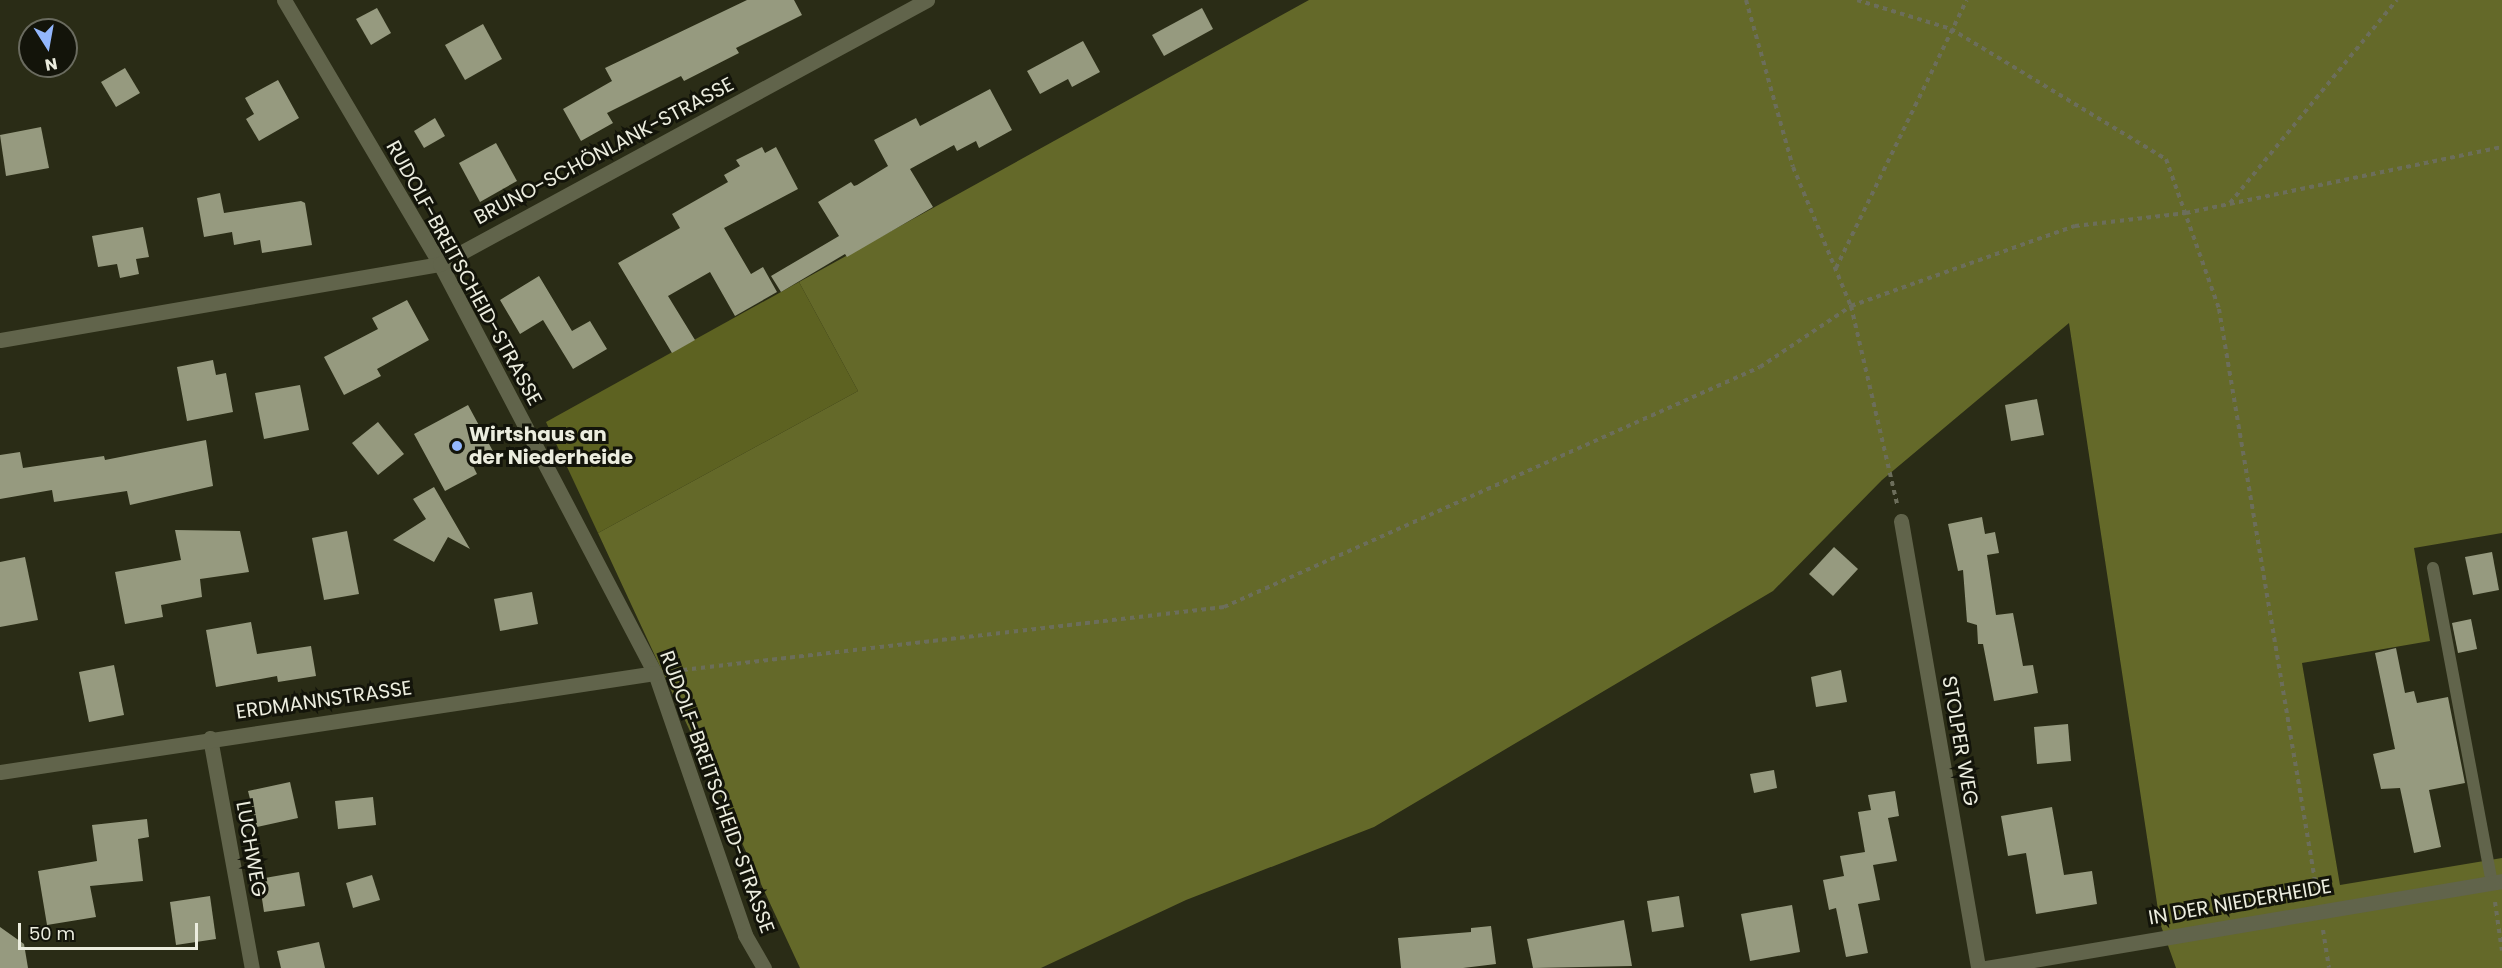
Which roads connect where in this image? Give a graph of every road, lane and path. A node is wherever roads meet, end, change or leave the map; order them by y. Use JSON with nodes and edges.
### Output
{"nodes":[{"id":1,"x":284,"y":0,"type":"edge"},
{"id":2,"x":927,"y":0,"type":"edge"},
{"id":3,"x":1746,"y":0,"type":"edge"},
{"id":4,"x":1857,"y":0,"type":"edge"},
{"id":5,"x":1967,"y":0,"type":"edge"},
{"id":6,"x":2397,"y":0,"type":"edge"},
{"id":7,"x":1951,"y":29,"type":"junction"},
{"id":8,"x":2502,"y":147,"type":"edge"},
{"id":9,"x":2229,"y":204,"type":"junction"},
{"id":10,"x":2186,"y":213,"type":"junction"},
{"id":11,"x":440,"y":264,"type":"junction"},
{"id":12,"x":1836,"y":268,"type":"junction"},
{"id":13,"x":1851,"y":306,"type":"junction"},
{"id":14,"x":0,"y":340,"type":"edge"},
{"id":15,"x":1901,"y":521,"type":"joint"},
{"id":16,"x":2433,"y":568,"type":"dead end"},
{"id":17,"x":655,"y":673,"type":"junction"},
{"id":18,"x":210,"y":738,"type":"junction"},
{"id":19,"x":0,"y":772,"type":"edge"},
{"id":20,"x":2497,"y":882,"type":"edge"},
{"id":21,"x":2320,"y":910,"type":"junction"},
{"id":22,"x":2502,"y":951,"type":"edge"},
{"id":23,"x":252,"y":968,"type":"edge"},
{"id":24,"x":764,"y":968,"type":"edge"},
{"id":25,"x":1978,"y":968,"type":"edge"},
{"id":26,"x":1986,"y":968,"type":"edge"},
{"id":27,"x":2329,"y":968,"type":"edge"}],
"edges":[{"from":1,"to":11,"type":"street","name":"RUDOLF-BREITSCHEID-STRASSE"},
{"from":2,"to":11,"type":"street","name":"BRUNO-SCHÖNLANK-STRASSE"},
{"from":3,"to":12,"type":"path"},
{"from":4,"to":7,"type":"path"},
{"from":5,"to":7,"type":"path"},
{"from":6,"to":9,"type":"path"},
{"from":7,"to":10,"type":"path"},
{"from":7,"to":12,"type":"path"},
{"from":8,"to":9,"type":"path"},
{"from":9,"to":10,"type":"path"},
{"from":10,"to":13,"type":"path"},
{"from":10,"to":21,"type":"path"},
{"from":11,"to":14,"type":"street","name":"BRUNO-SCHÖNLANK-STRASSE"},
{"from":11,"to":17,"type":"street","name":"RUDOLF-BREITSCHEID-STRASSE"},
{"from":12,"to":13,"type":"path"},
{"from":13,"to":15,"type":"path"},
{"from":13,"to":17,"type":"path"},
{"from":15,"to":25,"type":"street","name":"STOLPER WEG"},
{"from":16,"to":20,"type":"lane"},
{"from":17,"to":18,"type":"street","name":"ERDMANNSTRASSE"},
{"from":17,"to":24,"type":"street","name":"RUDOLF-BREITSCHEID-STRASSE"},
{"from":18,"to":19,"type":"street","name":"ERDMANNSTRASSE"},
{"from":18,"to":23,"type":"street","name":"LUCHWEG"},
{"from":20,"to":21,"type":"street","name":"IN DER NIEDERHEIDE"},
{"from":20,"to":22,"type":"path"},
{"from":21,"to":26,"type":"street","name":"IN DER NIEDERHEIDE"},
{"from":21,"to":27,"type":"path"}]}
